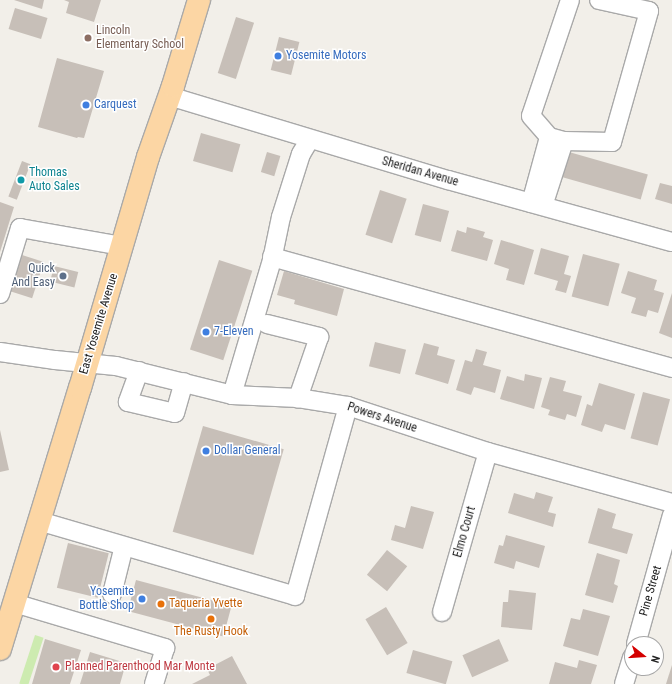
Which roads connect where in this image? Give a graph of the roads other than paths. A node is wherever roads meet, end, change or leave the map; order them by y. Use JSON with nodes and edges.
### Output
{"nodes":[{"id":1,"x":199,"y":0,"type":"edge"},
{"id":2,"x":570,"y":0,"type":"edge"},
{"id":3,"x":599,"y":0,"type":"edge"},
{"id":4,"x":169,"y":96,"type":"junction"},
{"id":5,"x":310,"y":139,"type":"junction"},
{"id":6,"x":557,"y":139,"type":"junction"},
{"id":7,"x":537,"y":204,"type":"junction"},
{"id":8,"x":672,"y":242,"type":"edge"},
{"id":9,"x":122,"y":246,"type":"junction"},
{"id":10,"x":272,"y":257,"type":"junction"},
{"id":11,"x":0,"y":294,"type":"edge"},
{"id":12,"x":267,"y":324,"type":"dead end"},
{"id":13,"x":0,"y":352,"type":"edge"},
{"id":14,"x":87,"y":363,"type":"junction"},
{"id":15,"x":672,"y":368,"type":"edge"},
{"id":16,"x":140,"y":371,"type":"junction"},
{"id":17,"x":184,"y":382,"type":"junction"},
{"id":18,"x":232,"y":395,"type":"junction"},
{"id":19,"x":298,"y":398,"type":"junction"},
{"id":20,"x":348,"y":406,"type":"junction"},
{"id":21,"x":488,"y":452,"type":"junction"},
{"id":22,"x":672,"y":503,"type":"edge"},
{"id":23,"x":672,"y":515,"type":"edge"},
{"id":24,"x":39,"y":521,"type":"junction"},
{"id":25,"x":124,"y":546,"type":"junction"},
{"id":26,"x":112,"y":594,"type":"dead end"},
{"id":27,"x":14,"y":603,"type":"junction"},
{"id":28,"x":442,"y":612,"type":"dead end"},
{"id":29,"x":638,"y":636,"type":"edge"},
{"id":30,"x":0,"y":649,"type":"edge"},
{"id":31,"x":154,"y":684,"type":"edge"}],
"edges":[{"from":1,"to":4,"type":"main road","name":"East Yosemite Avenue"},
{"from":2,"to":6,"type":"street"},
{"from":3,"to":6,"type":"street"},
{"from":4,"to":5,"type":"street","name":"Sheridan Avenue"},
{"from":4,"to":9,"type":"main road","name":"East Yosemite Avenue"},
{"from":5,"to":7,"type":"street","name":"Sheridan Avenue"},
{"from":5,"to":10,"type":"street"},
{"from":6,"to":7,"type":"street"},
{"from":7,"to":8,"type":"street","name":"Sheridan Avenue"},
{"from":9,"to":11,"type":"street"},
{"from":9,"to":14,"type":"main road","name":"East Yosemite Avenue"},
{"from":10,"to":15,"type":"street"},
{"from":10,"to":18,"type":"street"},
{"from":12,"to":19,"type":"street"},
{"from":13,"to":14,"type":"street","name":"Powers Avenue"},
{"from":14,"to":16,"type":"street","name":"Powers Avenue"},
{"from":14,"to":24,"type":"main road","name":"East Yosemite Avenue"},
{"from":16,"to":17,"type":"street","name":"Powers Avenue"},
{"from":16,"to":17,"type":"street"},
{"from":17,"to":18,"type":"street","name":"Powers Avenue"},
{"from":18,"to":19,"type":"street","name":"Powers Avenue"},
{"from":19,"to":20,"type":"street","name":"Powers Avenue"},
{"from":20,"to":21,"type":"street","name":"Powers Avenue"},
{"from":20,"to":25,"type":"street"},
{"from":21,"to":22,"type":"street","name":"Powers Avenue"},
{"from":21,"to":28,"type":"street","name":"Elmo Court"},
{"from":23,"to":29,"type":"street","name":"Pine Street"},
{"from":24,"to":25,"type":"street"},
{"from":24,"to":27,"type":"main road","name":"East Yosemite Avenue"},
{"from":25,"to":26,"type":"street"},
{"from":27,"to":30,"type":"main road","name":"East Yosemite Avenue"},
{"from":27,"to":31,"type":"street"}]}
